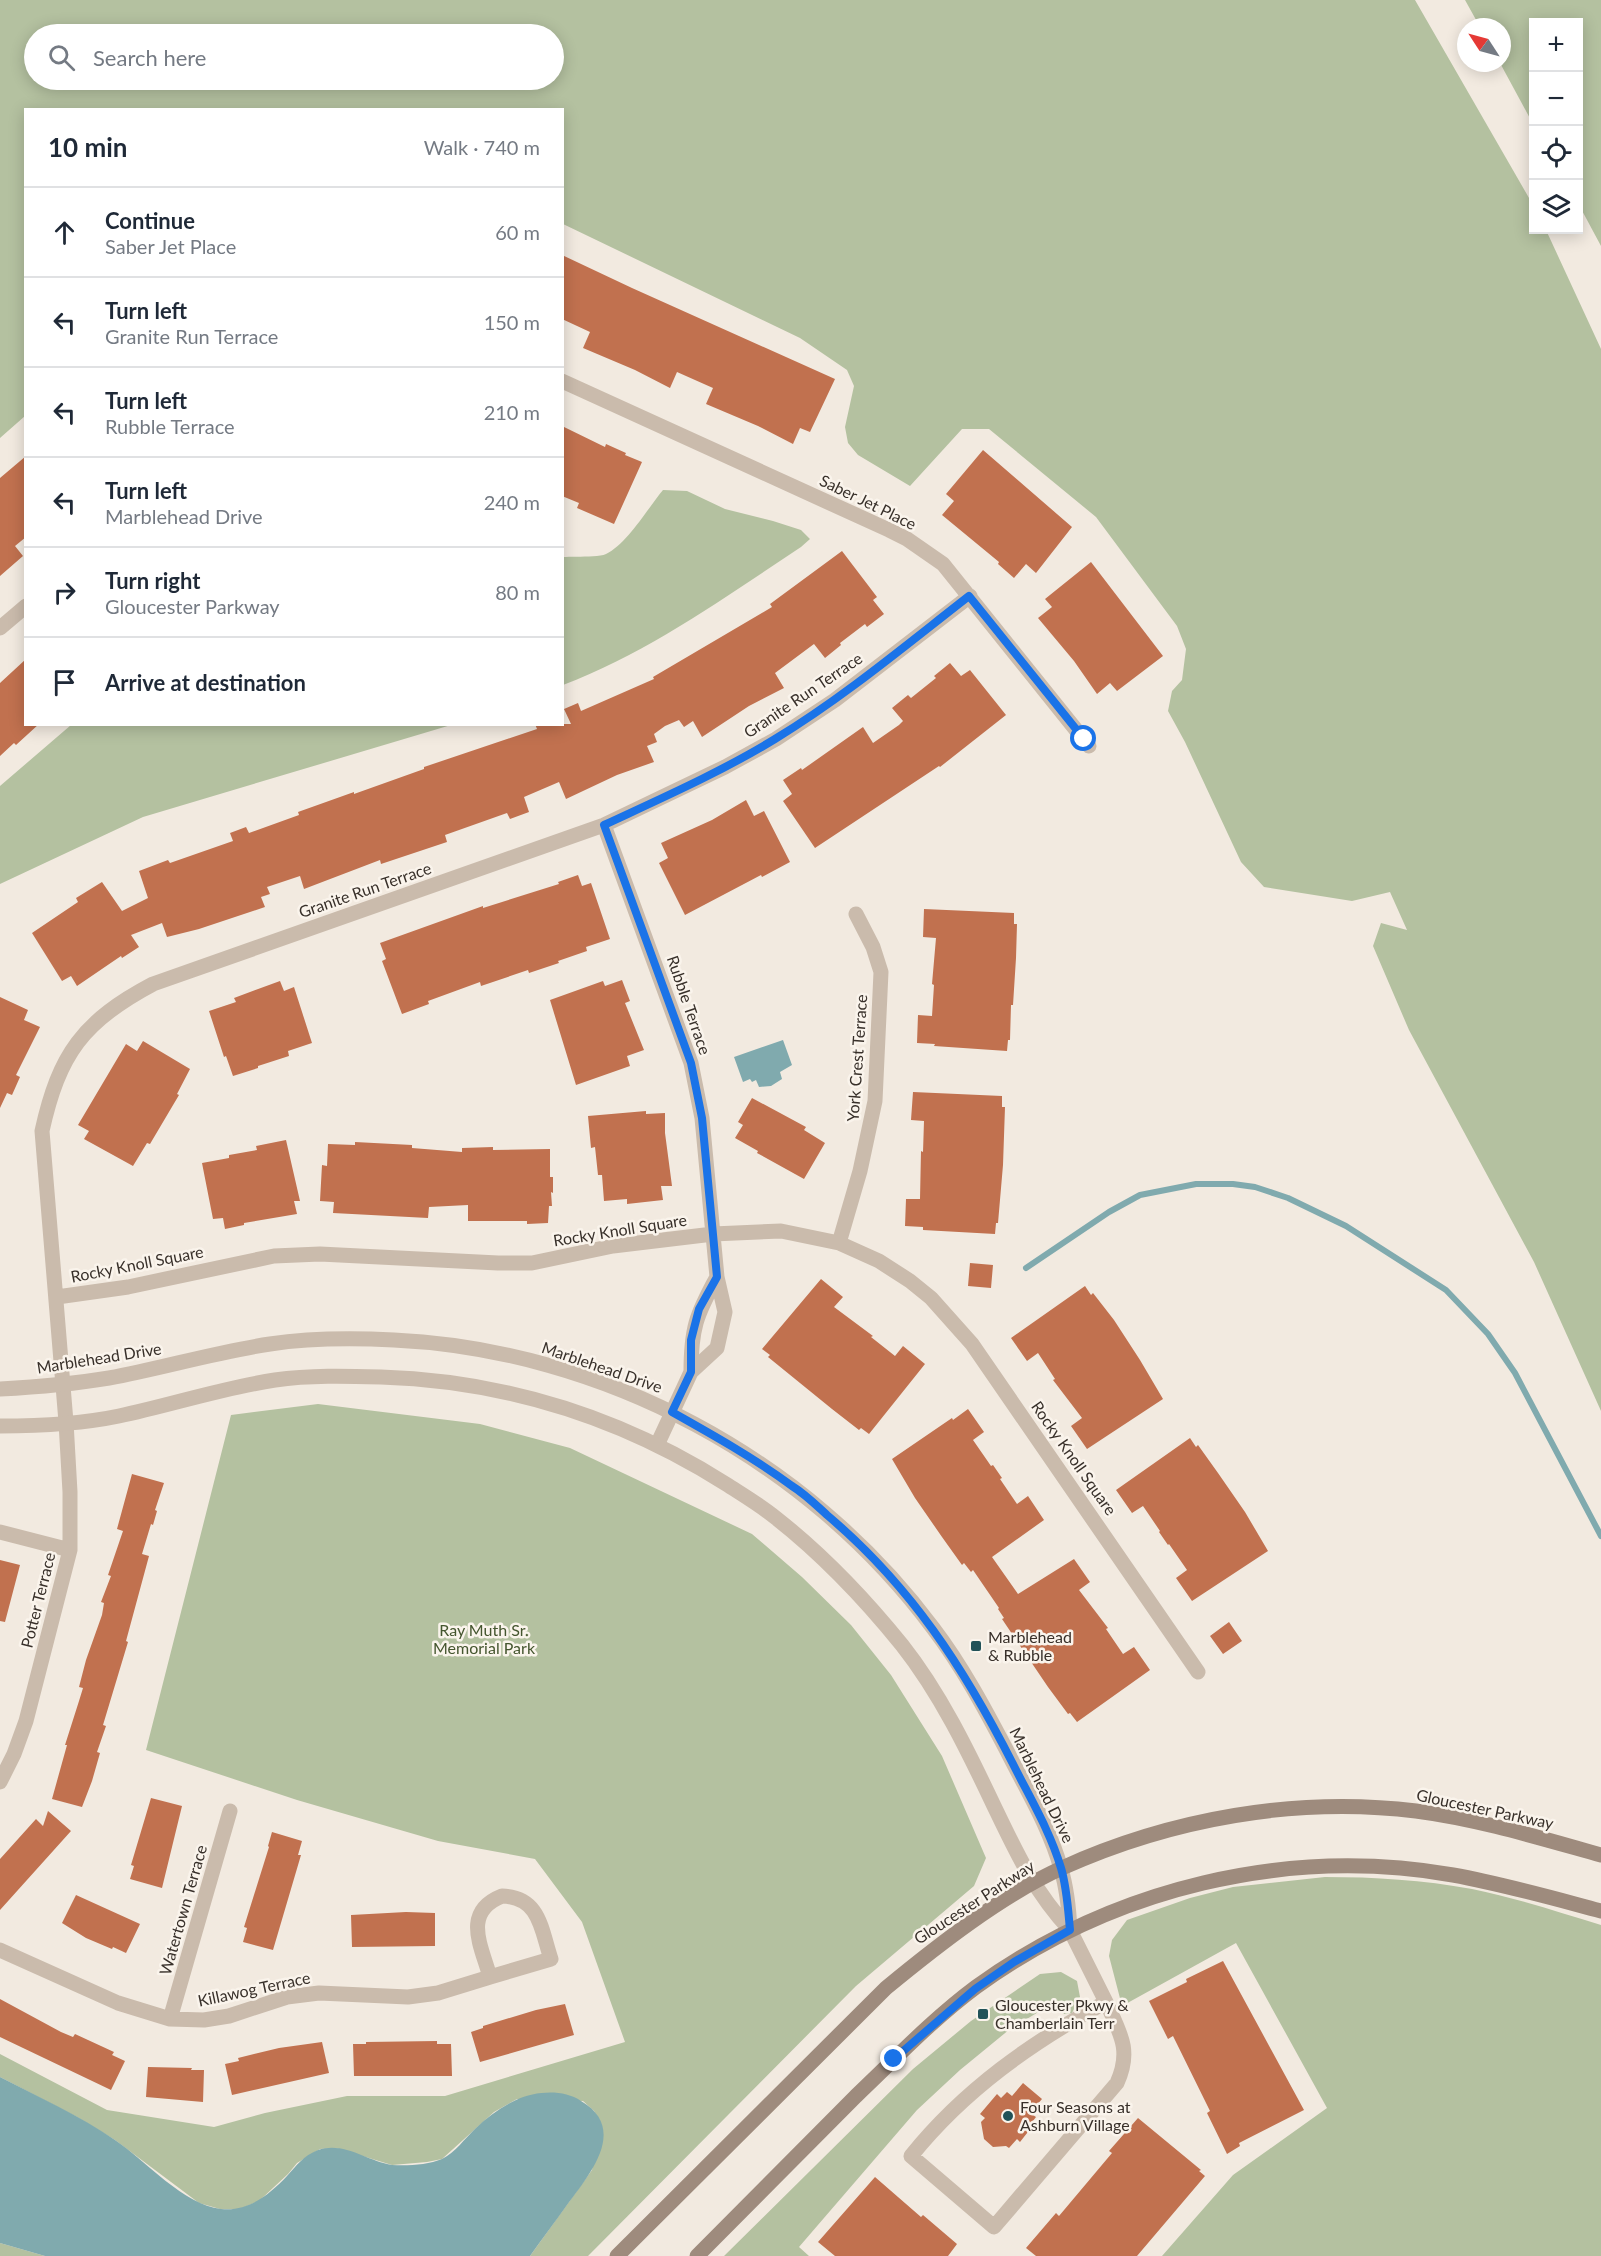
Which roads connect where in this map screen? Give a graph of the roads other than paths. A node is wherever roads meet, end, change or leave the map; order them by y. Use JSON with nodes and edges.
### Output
{"nodes":[{"id":1,"x":564,"y":382,"type":"edge"},
{"id":2,"x":969,"y":596,"type":"junction"},
{"id":3,"x":24,"y":608,"type":"edge"},
{"id":4,"x":0,"y":628,"type":"edge"},
{"id":5,"x":1089,"y":746,"type":"dead end"},
{"id":6,"x":604,"y":825,"type":"junction"},
{"id":7,"x":856,"y":914,"type":"dead end"},
{"id":8,"x":713,"y":1234,"type":"junction"},
{"id":9,"x":839,"y":1243,"type":"junction"},
{"id":10,"x":717,"y":1277,"type":"junction"},
{"id":11,"x":57,"y":1297,"type":"junction"},
{"id":12,"x":691,"y":1372,"type":"junction"},
{"id":13,"x":64,"y":1385,"type":"junction"},
{"id":14,"x":0,"y":1389,"type":"edge"},
{"id":15,"x":672,"y":1412,"type":"junction"},
{"id":16,"x":66,"y":1422,"type":"junction"},
{"id":17,"x":0,"y":1426,"type":"edge"},
{"id":18,"x":657,"y":1445,"type":"junction"},
{"id":19,"x":0,"y":1532,"type":"edge"},
{"id":20,"x":70,"y":1550,"type":"junction"},
{"id":21,"x":1198,"y":1672,"type":"dead end"},
{"id":22,"x":0,"y":1782,"type":"edge"},
{"id":23,"x":230,"y":1811,"type":"dead end"},
{"id":24,"x":1601,"y":1855,"type":"edge"},
{"id":25,"x":1061,"y":1868,"type":"junction"},
{"id":26,"x":1032,"y":1884,"type":"junction"},
{"id":27,"x":1601,"y":1911,"type":"edge"},
{"id":28,"x":1070,"y":1930,"type":"junction"},
{"id":29,"x":0,"y":1950,"type":"edge"},
{"id":30,"x":490,"y":1977,"type":"junction"},
{"id":31,"x":1106,"y":2002,"type":"junction"},
{"id":32,"x":170,"y":2019,"type":"junction"},
{"id":33,"x":617,"y":2256,"type":"edge"},
{"id":34,"x":697,"y":2256,"type":"edge"}],
"edges":[{"from":1,"to":2,"type":"street","name":"Saber Jet Place"},
{"from":2,"to":5,"type":"street","name":"Saber Jet Place"},
{"from":2,"to":6,"type":"street","name":"Granite Run Terrace"},
{"from":3,"to":4,"type":"street"},
{"from":6,"to":8,"type":"street","name":"Rubble Terrace"},
{"from":6,"to":11,"type":"street","name":"Granite Run Terrace"},
{"from":7,"to":9,"type":"street","name":"York Crest Terrace"},
{"from":8,"to":9,"type":"street","name":"Rocky Knoll Square"},
{"from":8,"to":10,"type":"street","name":"Rubble Terrace"},
{"from":8,"to":11,"type":"street","name":"Rocky Knoll Square"},
{"from":9,"to":21,"type":"street","name":"Rocky Knoll Square"},
{"from":10,"to":12,"type":"street","name":"Rubble Terrace"},
{"from":10,"to":12,"type":"street","name":"Rubble Terrace"},
{"from":11,"to":13,"type":"street","name":"Granite Run Terrace"},
{"from":12,"to":15,"type":"street","name":"Rubble Terrace"},
{"from":13,"to":14,"type":"street","name":"Marblehead Drive"},
{"from":13,"to":15,"type":"street","name":"Marblehead Drive"},
{"from":13,"to":16,"type":"street","name":"Potter Terrace"},
{"from":15,"to":18,"type":"street","name":"Rubble Terrace"},
{"from":15,"to":25,"type":"street","name":"Marblehead Drive"},
{"from":16,"to":17,"type":"street"},
{"from":16,"to":18,"type":"street"},
{"from":16,"to":20,"type":"street","name":"Potter Terrace"},
{"from":18,"to":26,"type":"street"},
{"from":19,"to":20,"type":"street"},
{"from":20,"to":22,"type":"street","name":"Potter Terrace"},
{"from":23,"to":32,"type":"street","name":"Watertown Terrace"},
{"from":24,"to":25,"type":"main road","name":"Gloucester Parkway"},
{"from":25,"to":26,"type":"main road","name":"Gloucester Parkway"},
{"from":25,"to":28,"type":"street","name":"Marblehead Drive"},
{"from":26,"to":28,"type":"street"},
{"from":26,"to":33,"type":"main road","name":"Gloucester Parkway"},
{"from":27,"to":28,"type":"main road"},
{"from":28,"to":31,"type":"street"},
{"from":28,"to":34,"type":"main road"},
{"from":29,"to":32,"type":"street","name":"Killawog Terrace"},
{"from":30,"to":30,"type":"street","name":"Killawog Terrace"},
{"from":30,"to":32,"type":"street","name":"Killawog Terrace"},
{"from":31,"to":31,"type":"street"}]}
